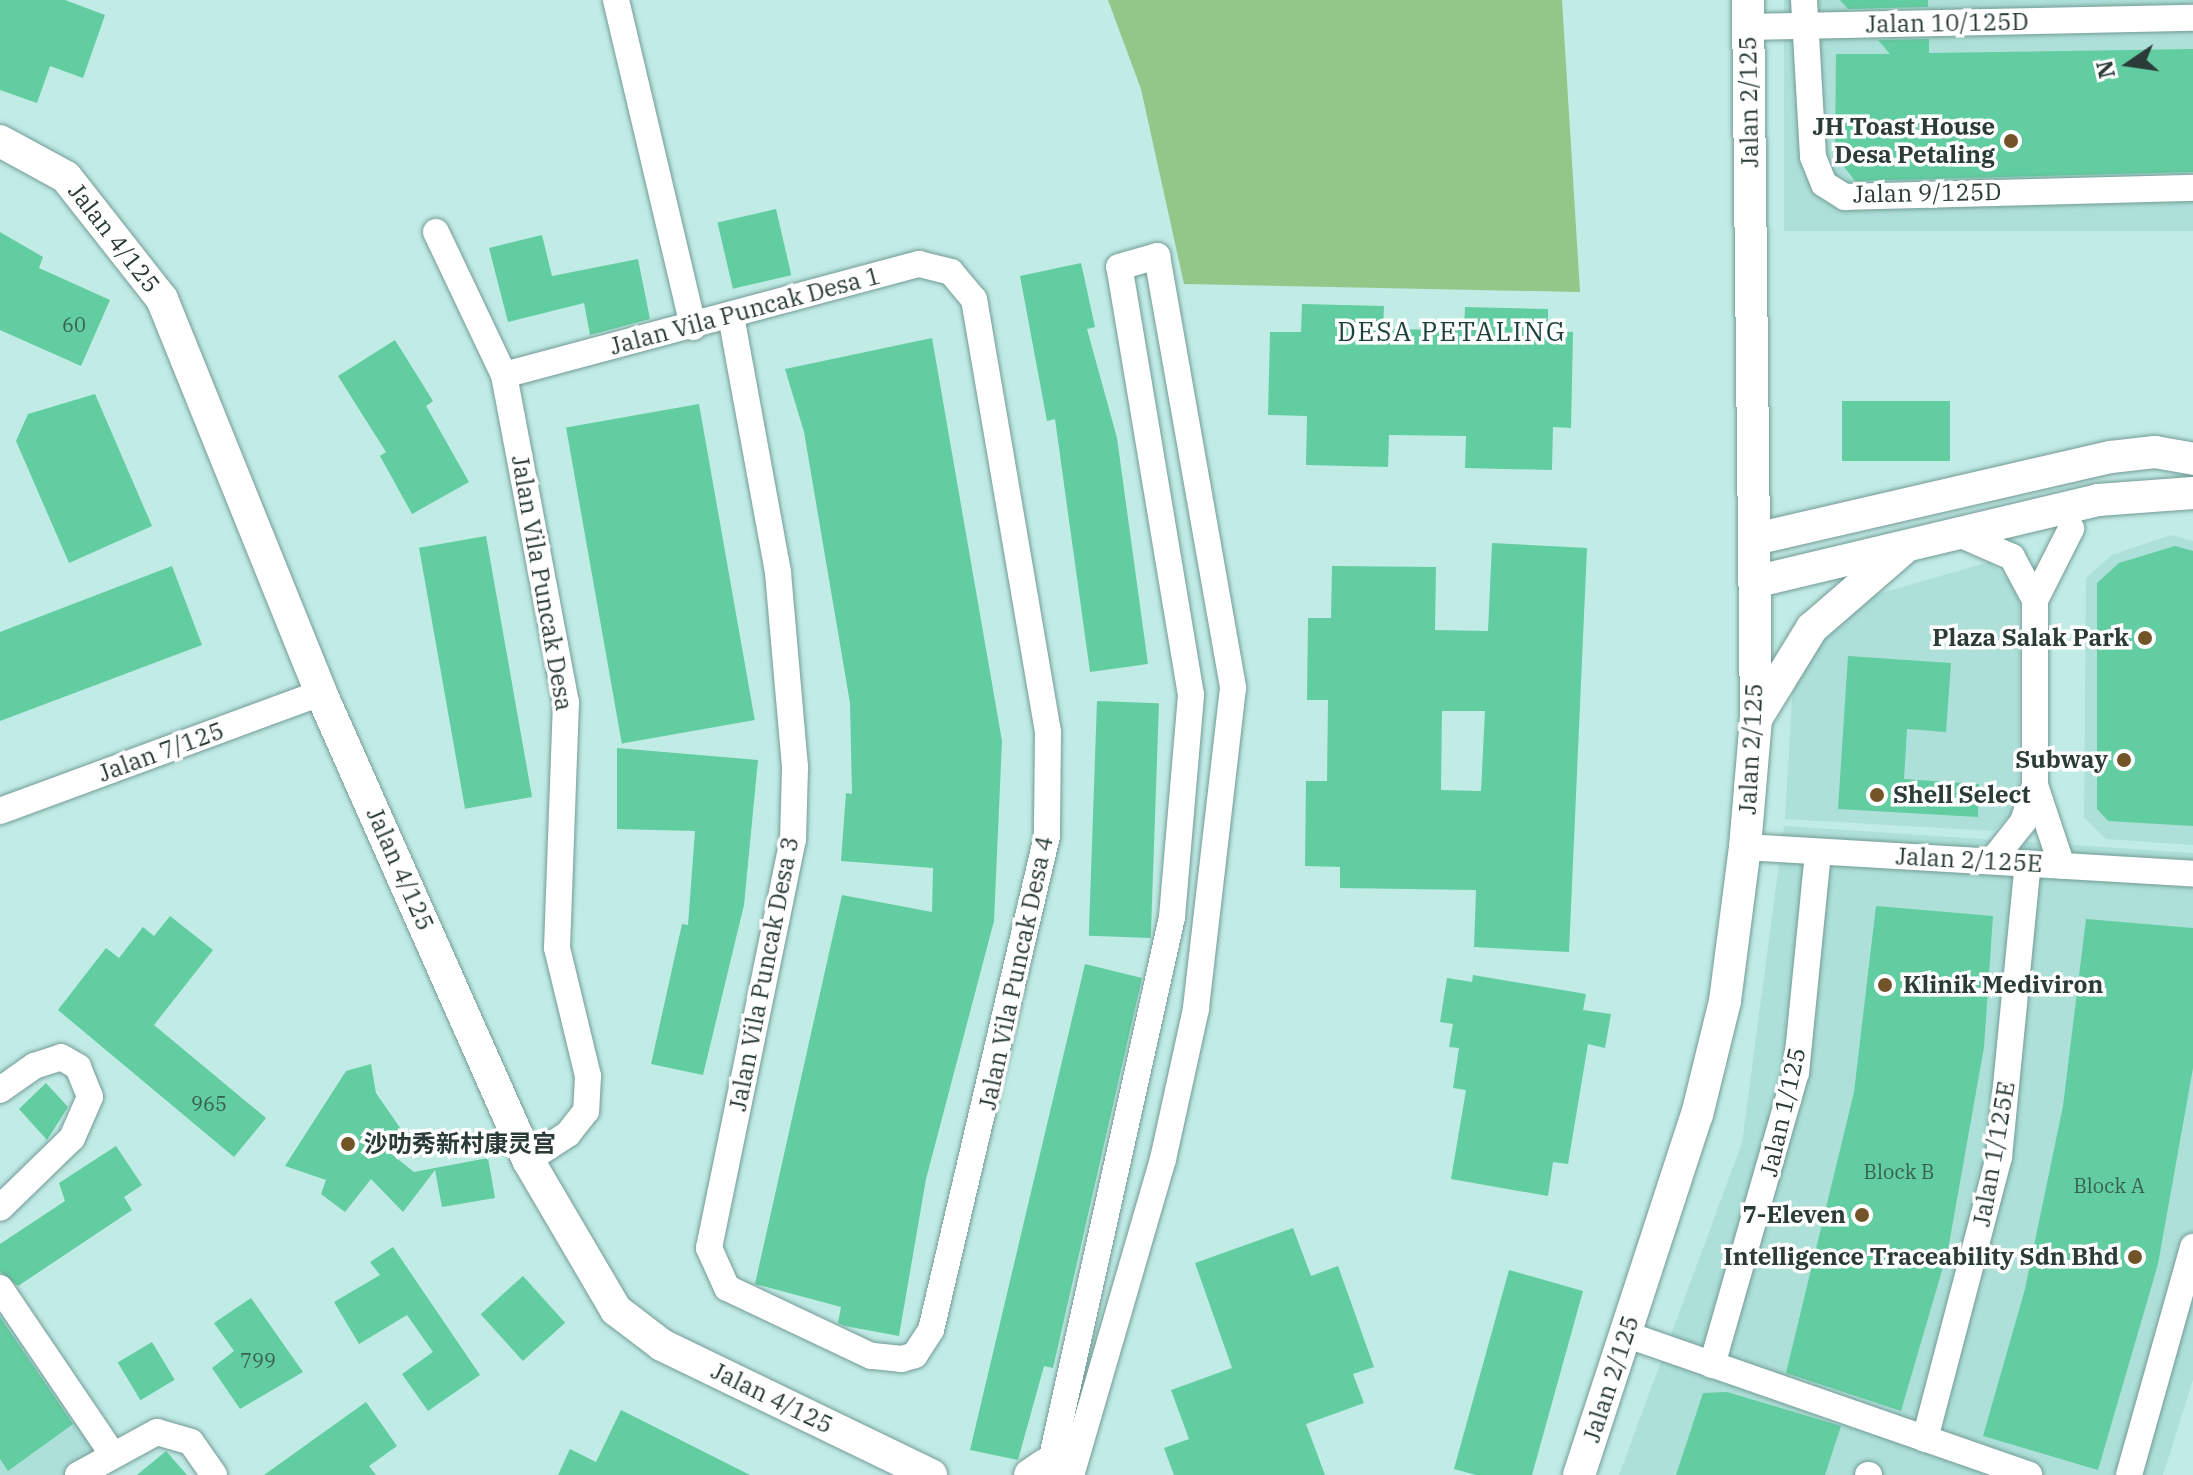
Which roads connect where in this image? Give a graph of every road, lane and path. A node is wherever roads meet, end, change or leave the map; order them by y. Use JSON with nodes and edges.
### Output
{"nodes":[{"id":1,"x":616,"y":0,"type":"edge"},
{"id":2,"x":1950,"y":11,"type":"edge"},
{"id":3,"x":1748,"y":13,"type":"edge"},
{"id":4,"x":1805,"y":13,"type":"edge"},
{"id":5,"x":2193,"y":18,"type":"edge"},
{"id":6,"x":0,"y":141,"type":"edge"},
{"id":7,"x":2193,"y":188,"type":"edge"},
{"id":8,"x":436,"y":232,"type":"dead end"},
{"id":9,"x":974,"y":299,"type":"joint"},
{"id":10,"x":731,"y":317,"type":"junction"},
{"id":11,"x":693,"y":327,"type":"junction"},
{"id":12,"x":504,"y":375,"type":"junction"},
{"id":13,"x":2193,"y":459,"type":"edge"},
{"id":14,"x":2193,"y":493,"type":"edge"},
{"id":15,"x":2071,"y":529,"type":"dead end"},
{"id":16,"x":1957,"y":533,"type":"junction"},
{"id":17,"x":1755,"y":539,"type":"junction"},
{"id":18,"x":1908,"y":545,"type":"junction"},
{"id":19,"x":1754,"y":582,"type":"junction"},
{"id":20,"x":2035,"y":600,"type":"junction"},
{"id":21,"x":321,"y":693,"type":"junction"},
{"id":22,"x":1756,"y":719,"type":"junction"},
{"id":23,"x":2035,"y":785,"type":"junction"},
{"id":24,"x":0,"y":811,"type":"edge"},
{"id":25,"x":1745,"y":847,"type":"junction"},
{"id":26,"x":1818,"y":852,"type":"junction"},
{"id":27,"x":1992,"y":861,"type":"junction"},
{"id":28,"x":2028,"y":863,"type":"junction"},
{"id":29,"x":2062,"y":866,"type":"junction"},
{"id":30,"x":2193,"y":874,"type":"edge"},
{"id":31,"x":0,"y":1090,"type":"edge"},
{"id":32,"x":528,"y":1160,"type":"junction"},
{"id":33,"x":0,"y":1208,"type":"edge"},
{"id":34,"x":2193,"y":1247,"type":"edge"},
{"id":35,"x":709,"y":1248,"type":"joint"},
{"id":36,"x":0,"y":1288,"type":"edge"},
{"id":37,"x":1625,"y":1334,"type":"junction"},
{"id":38,"x":1712,"y":1365,"type":"junction"},
{"id":39,"x":1925,"y":1439,"type":"junction"},
{"id":40,"x":111,"y":1452,"type":"junction"},
{"id":41,"x":1048,"y":1472,"type":"edge"},
{"id":42,"x":78,"y":1475,"type":"edge"},
{"id":43,"x":214,"y":1475,"type":"edge"},
{"id":44,"x":931,"y":1475,"type":"edge"},
{"id":45,"x":1579,"y":1475,"type":"edge"},
{"id":46,"x":2029,"y":1475,"type":"edge"},
{"id":47,"x":2129,"y":1475,"type":"edge"}],
"edges":[{"from":1,"to":11,"type":"street"},
{"from":2,"to":4,"type":"street","name":"Jalan 10/125D"},
{"from":2,"to":5,"type":"street","name":"Jalan 10/125D"},
{"from":3,"to":4,"type":"street","name":"Jalan 10/125D"},
{"from":3,"to":17,"type":"street","name":"Jalan 2/125"},
{"from":4,"to":7,"type":"street","name":"Jalan 9/125D"},
{"from":6,"to":21,"type":"street","name":"Jalan 4/125"},
{"from":8,"to":12,"type":"street","name":"Jalan Vila Puncak Desa"},
{"from":9,"to":10,"type":"street","name":"Jalan Vila Puncak Desa 1"},
{"from":9,"to":35,"type":"street","name":"Jalan Vila Puncak Desa 4"},
{"from":10,"to":11,"type":"street","name":"Jalan Vila Puncak Desa 1"},
{"from":10,"to":35,"type":"street","name":"Jalan Vila Puncak Desa 3"},
{"from":11,"to":12,"type":"street","name":"Jalan Vila Puncak Desa 1"},
{"from":12,"to":32,"type":"street","name":"Jalan Vila Puncak Desa"},
{"from":13,"to":17,"type":"street"},
{"from":14,"to":16,"type":"street"},
{"from":15,"to":20,"type":"street"},
{"from":16,"to":18,"type":"street"},
{"from":16,"to":20,"type":"street"},
{"from":17,"to":19,"type":"street","name":"Jalan 2/125"},
{"from":18,"to":19,"type":"street"},
{"from":18,"to":22,"type":"street"},
{"from":19,"to":22,"type":"street","name":"Jalan 2/125"},
{"from":20,"to":23,"type":"street"},
{"from":21,"to":24,"type":"street","name":"Jalan 7/125"},
{"from":21,"to":32,"type":"street","name":"Jalan 4/125"},
{"from":22,"to":25,"type":"street","name":"Jalan 2/125"},
{"from":23,"to":27,"type":"street"},
{"from":23,"to":29,"type":"street"},
{"from":25,"to":26,"type":"street","name":"Jalan 2/125E"},
{"from":25,"to":37,"type":"street","name":"Jalan 2/125"},
{"from":26,"to":27,"type":"street","name":"Jalan 2/125E"},
{"from":26,"to":38,"type":"street","name":"Jalan 1/125"},
{"from":27,"to":28,"type":"street","name":"Jalan 2/125E"},
{"from":28,"to":29,"type":"street","name":"Jalan 2/125E"},
{"from":28,"to":39,"type":"street","name":"Jalan 1/125E"},
{"from":29,"to":30,"type":"street","name":"Jalan 2/125E"},
{"from":31,"to":33,"type":"street"},
{"from":32,"to":44,"type":"street","name":"Jalan 4/125"},
{"from":34,"to":47,"type":"street"},
{"from":36,"to":40,"type":"street"},
{"from":37,"to":38,"type":"street"},
{"from":37,"to":45,"type":"street","name":"Jalan 2/125"},
{"from":38,"to":39,"type":"street"},
{"from":39,"to":46,"type":"street"},
{"from":40,"to":42,"type":"street"},
{"from":40,"to":43,"type":"street"},
{"from":41,"to":41,"type":"street"}]}
